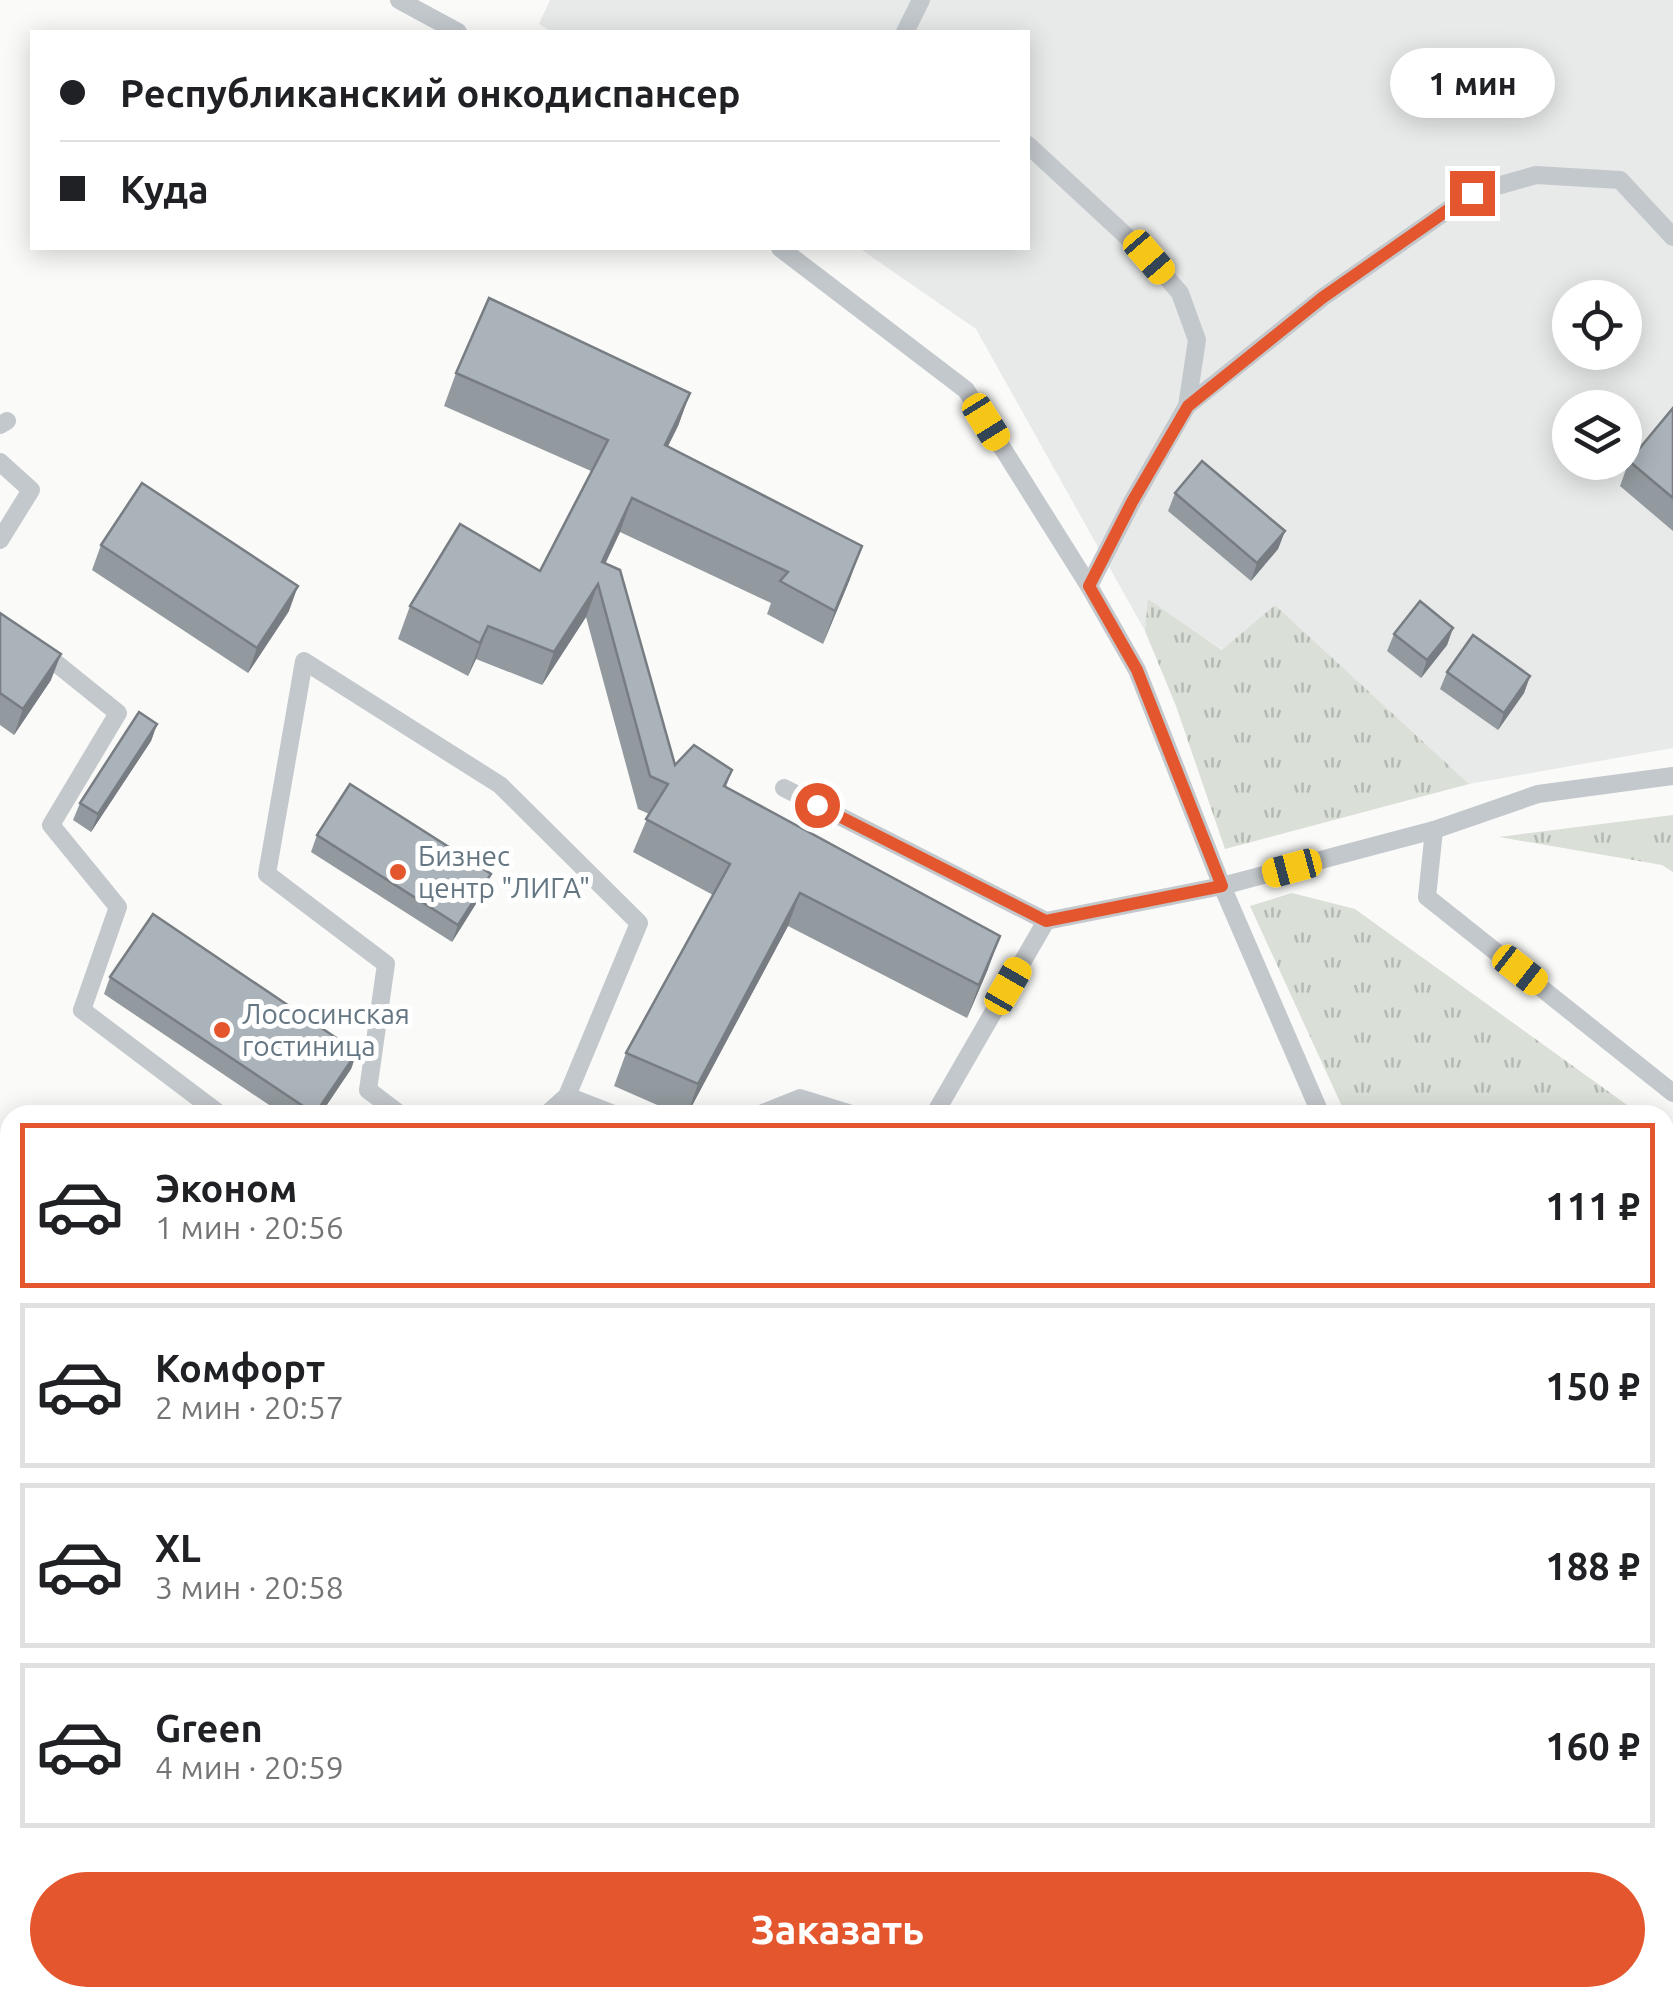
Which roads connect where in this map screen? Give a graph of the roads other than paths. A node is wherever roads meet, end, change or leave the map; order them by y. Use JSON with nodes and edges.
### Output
{"nodes":[{"id":1,"x":399,"y":0,"type":"edge"},
{"id":2,"x":921,"y":0,"type":"edge"},
{"id":3,"x":454,"y":30,"type":"edge"},
{"id":4,"x":905,"y":30,"type":"edge"},
{"id":5,"x":1030,"y":147,"type":"edge"},
{"id":6,"x":1673,"y":237,"type":"edge"},
{"id":7,"x":783,"y":250,"type":"edge"},
{"id":8,"x":1188,"y":406,"type":"junction"},
{"id":9,"x":0,"y":462,"type":"edge"},
{"id":10,"x":0,"y":540,"type":"edge"},
{"id":11,"x":1089,"y":586,"type":"junction"},
{"id":12,"x":30,"y":642,"type":"edge"},
{"id":13,"x":1673,"y":776,"type":"edge"},
{"id":14,"x":784,"y":788,"type":"dead end"},
{"id":15,"x":1434,"y":830,"type":"junction"},
{"id":16,"x":1222,"y":886,"type":"junction"},
{"id":17,"x":1046,"y":921,"type":"junction"},
{"id":18,"x":1673,"y":1092,"type":"edge"},
{"id":19,"x":567,"y":1096,"type":"junction"},
{"id":20,"x":208,"y":1105,"type":"edge"},
{"id":21,"x":387,"y":1105,"type":"edge"},
{"id":22,"x":557,"y":1105,"type":"edge"},
{"id":23,"x":590,"y":1105,"type":"edge"},
{"id":24,"x":783,"y":1105,"type":"edge"},
{"id":25,"x":822,"y":1105,"type":"edge"},
{"id":26,"x":940,"y":1105,"type":"edge"},
{"id":27,"x":1317,"y":1105,"type":"edge"}],
"edges":[{"from":1,"to":3,"type":"lane"},
{"from":2,"to":4,"type":"lane"},
{"from":5,"to":8,"type":"lane"},
{"from":6,"to":8,"type":"lane"},
{"from":7,"to":11,"type":"lane"},
{"from":8,"to":11,"type":"lane"},
{"from":9,"to":10,"type":"lane"},
{"from":11,"to":16,"type":"lane"},
{"from":12,"to":20,"type":"lane"},
{"from":13,"to":15,"type":"lane"},
{"from":14,"to":17,"type":"lane"},
{"from":15,"to":16,"type":"lane"},
{"from":15,"to":18,"type":"lane"},
{"from":16,"to":17,"type":"lane"},
{"from":16,"to":27,"type":"lane"},
{"from":17,"to":26,"type":"lane"},
{"from":19,"to":21,"type":"lane"},
{"from":19,"to":22,"type":"lane"},
{"from":19,"to":23,"type":"lane"},
{"from":24,"to":25,"type":"lane"}]}
